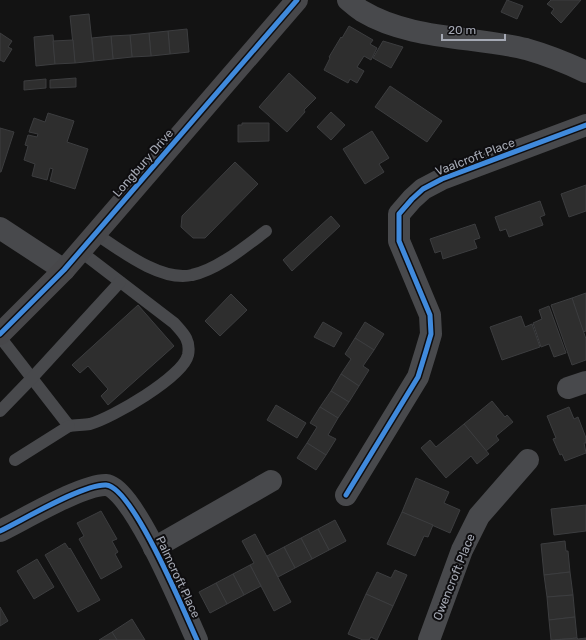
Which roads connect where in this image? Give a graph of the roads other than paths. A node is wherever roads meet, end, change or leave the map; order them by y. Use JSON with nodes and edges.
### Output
{"nodes":[{"id":1,"x":297,"y":0,"type":"edge"},
{"id":2,"x":348,"y":0,"type":"edge"},
{"id":3,"x":586,"y":72,"type":"edge"},
{"id":4,"x":586,"y":125,"type":"edge"},
{"id":5,"x":0,"y":228,"type":"edge"},
{"id":6,"x":266,"y":231,"type":"dead end"},
{"id":7,"x":96,"y":234,"type":"junction"},
{"id":8,"x":80,"y":251,"type":"junction"},
{"id":9,"x":64,"y":270,"type":"junction"},
{"id":10,"x":120,"y":282,"type":"junction"},
{"id":11,"x":0,"y":335,"type":"edge"},
{"id":12,"x":32,"y":378,"type":"junction"},
{"id":13,"x":0,"y":411,"type":"edge"},
{"id":14,"x":69,"y":426,"type":"junction"},
{"id":15,"x":15,"y":460,"type":"dead end"},
{"id":16,"x":528,"y":460,"type":"dead end"},
{"id":17,"x":271,"y":481,"type":"dead end"},
{"id":18,"x":346,"y":495,"type":"dead end"},
{"id":19,"x":0,"y":531,"type":"edge"},
{"id":20,"x":154,"y":548,"type":"junction"},
{"id":21,"x":197,"y":640,"type":"edge"},
{"id":22,"x":429,"y":640,"type":"edge"}],
"edges":[{"from":1,"to":7,"type":"street","name":"Longbury Drive"},
{"from":2,"to":3,"type":"street"},
{"from":4,"to":18,"type":"street","name":"Vaalcroft Place"},
{"from":5,"to":9,"type":"street"},
{"from":6,"to":7,"type":"lane"},
{"from":7,"to":8,"type":"street","name":"Longbury Drive"},
{"from":8,"to":9,"type":"street","name":"Longbury Drive"},
{"from":8,"to":10,"type":"lane"},
{"from":9,"to":11,"type":"street","name":"Longbury Drive"},
{"from":10,"to":12,"type":"lane"},
{"from":10,"to":14,"type":"lane"},
{"from":11,"to":12,"type":"lane"},
{"from":12,"to":13,"type":"lane"},
{"from":12,"to":14,"type":"lane"},
{"from":14,"to":15,"type":"lane"},
{"from":16,"to":22,"type":"street","name":"Owencroft Place"},
{"from":17,"to":20,"type":"street","name":"Palmcroft Place"},
{"from":19,"to":20,"type":"street","name":"Palmcroft Place"},
{"from":20,"to":21,"type":"street","name":"Palmcroft Place"}]}
